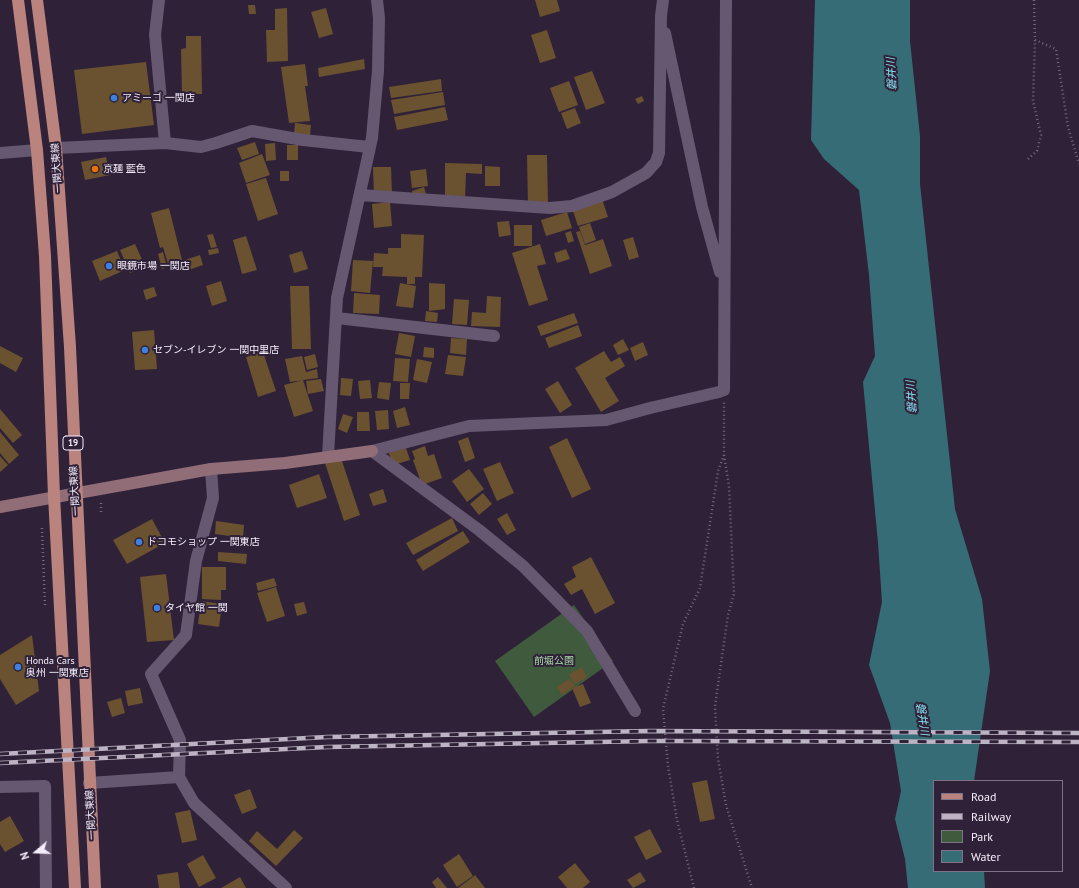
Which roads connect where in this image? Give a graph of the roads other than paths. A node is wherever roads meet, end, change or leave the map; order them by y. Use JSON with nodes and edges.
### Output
{"nodes":[{"id":1,"x":18,"y":0,"type":"edge"},
{"id":2,"x":37,"y":0,"type":"edge"},
{"id":3,"x":158,"y":0,"type":"edge"},
{"id":4,"x":377,"y":0,"type":"edge"},
{"id":5,"x":663,"y":0,"type":"edge"},
{"id":6,"x":726,"y":0,"type":"edge"},
{"id":7,"x":661,"y":16,"type":"junction"},
{"id":8,"x":165,"y":143,"type":"junction"},
{"id":9,"x":369,"y":147,"type":"junction"},
{"id":10,"x":56,"y":148,"type":"junction"},
{"id":11,"x":37,"y":150,"type":"junction"},
{"id":12,"x":0,"y":153,"type":"edge"},
{"id":13,"x":360,"y":195,"type":"junction"},
{"id":14,"x":724,"y":285,"type":"junction"},
{"id":15,"x":337,"y":318,"type":"junction"},
{"id":16,"x":494,"y":336,"type":"dead end"},
{"id":17,"x":372,"y":451,"type":"junction"},
{"id":18,"x":328,"y":456,"type":"junction"},
{"id":19,"x":211,"y":469,"type":"junction"},
{"id":20,"x":75,"y":492,"type":"junction"},
{"id":21,"x":54,"y":496,"type":"junction"},
{"id":22,"x":0,"y":507,"type":"edge"},
{"id":23,"x":635,"y":711,"type":"dead end"},
{"id":24,"x":179,"y":777,"type":"junction"},
{"id":25,"x":89,"y":783,"type":"junction"},
{"id":26,"x":0,"y":787,"type":"edge"},
{"id":27,"x":46,"y":888,"type":"edge"},
{"id":28,"x":75,"y":888,"type":"edge"},
{"id":29,"x":95,"y":888,"type":"edge"},
{"id":30,"x":286,"y":888,"type":"edge"}],
"edges":[{"from":1,"to":11,"type":"main road","name":"一関大東線","number":"19"},
{"from":2,"to":10,"type":"main road","name":"一関大東線","number":"19"},
{"from":3,"to":8,"type":"street"},
{"from":4,"to":9,"type":"street"},
{"from":5,"to":7,"type":"street"},
{"from":6,"to":14,"type":"street"},
{"from":7,"to":13,"type":"street"},
{"from":7,"to":14,"type":"street"},
{"from":8,"to":9,"type":"street"},
{"from":8,"to":10,"type":"street"},
{"from":9,"to":13,"type":"street"},
{"from":10,"to":20,"type":"main road","name":"一関大東線","number":"19"},
{"from":11,"to":12,"type":"street"},
{"from":11,"to":21,"type":"main road","name":"一関大東線","number":"19"},
{"from":13,"to":15,"type":"street"},
{"from":14,"to":17,"type":"street"},
{"from":15,"to":16,"type":"street"},
{"from":15,"to":18,"type":"street"},
{"from":17,"to":18,"type":"street"},
{"from":17,"to":23,"type":"street"},
{"from":18,"to":19,"type":"street"},
{"from":19,"to":20,"type":"street"},
{"from":19,"to":24,"type":"street"},
{"from":20,"to":21,"type":"street"},
{"from":20,"to":25,"type":"main road","name":"一関大東線","number":"19"},
{"from":21,"to":22,"type":"street"},
{"from":21,"to":28,"type":"main road","name":"一関大東線","number":"19"},
{"from":24,"to":25,"type":"street"},
{"from":24,"to":30,"type":"street"},
{"from":25,"to":29,"type":"main road","name":"一関大東線","number":"19"},
{"from":26,"to":27,"type":"street"}]}
